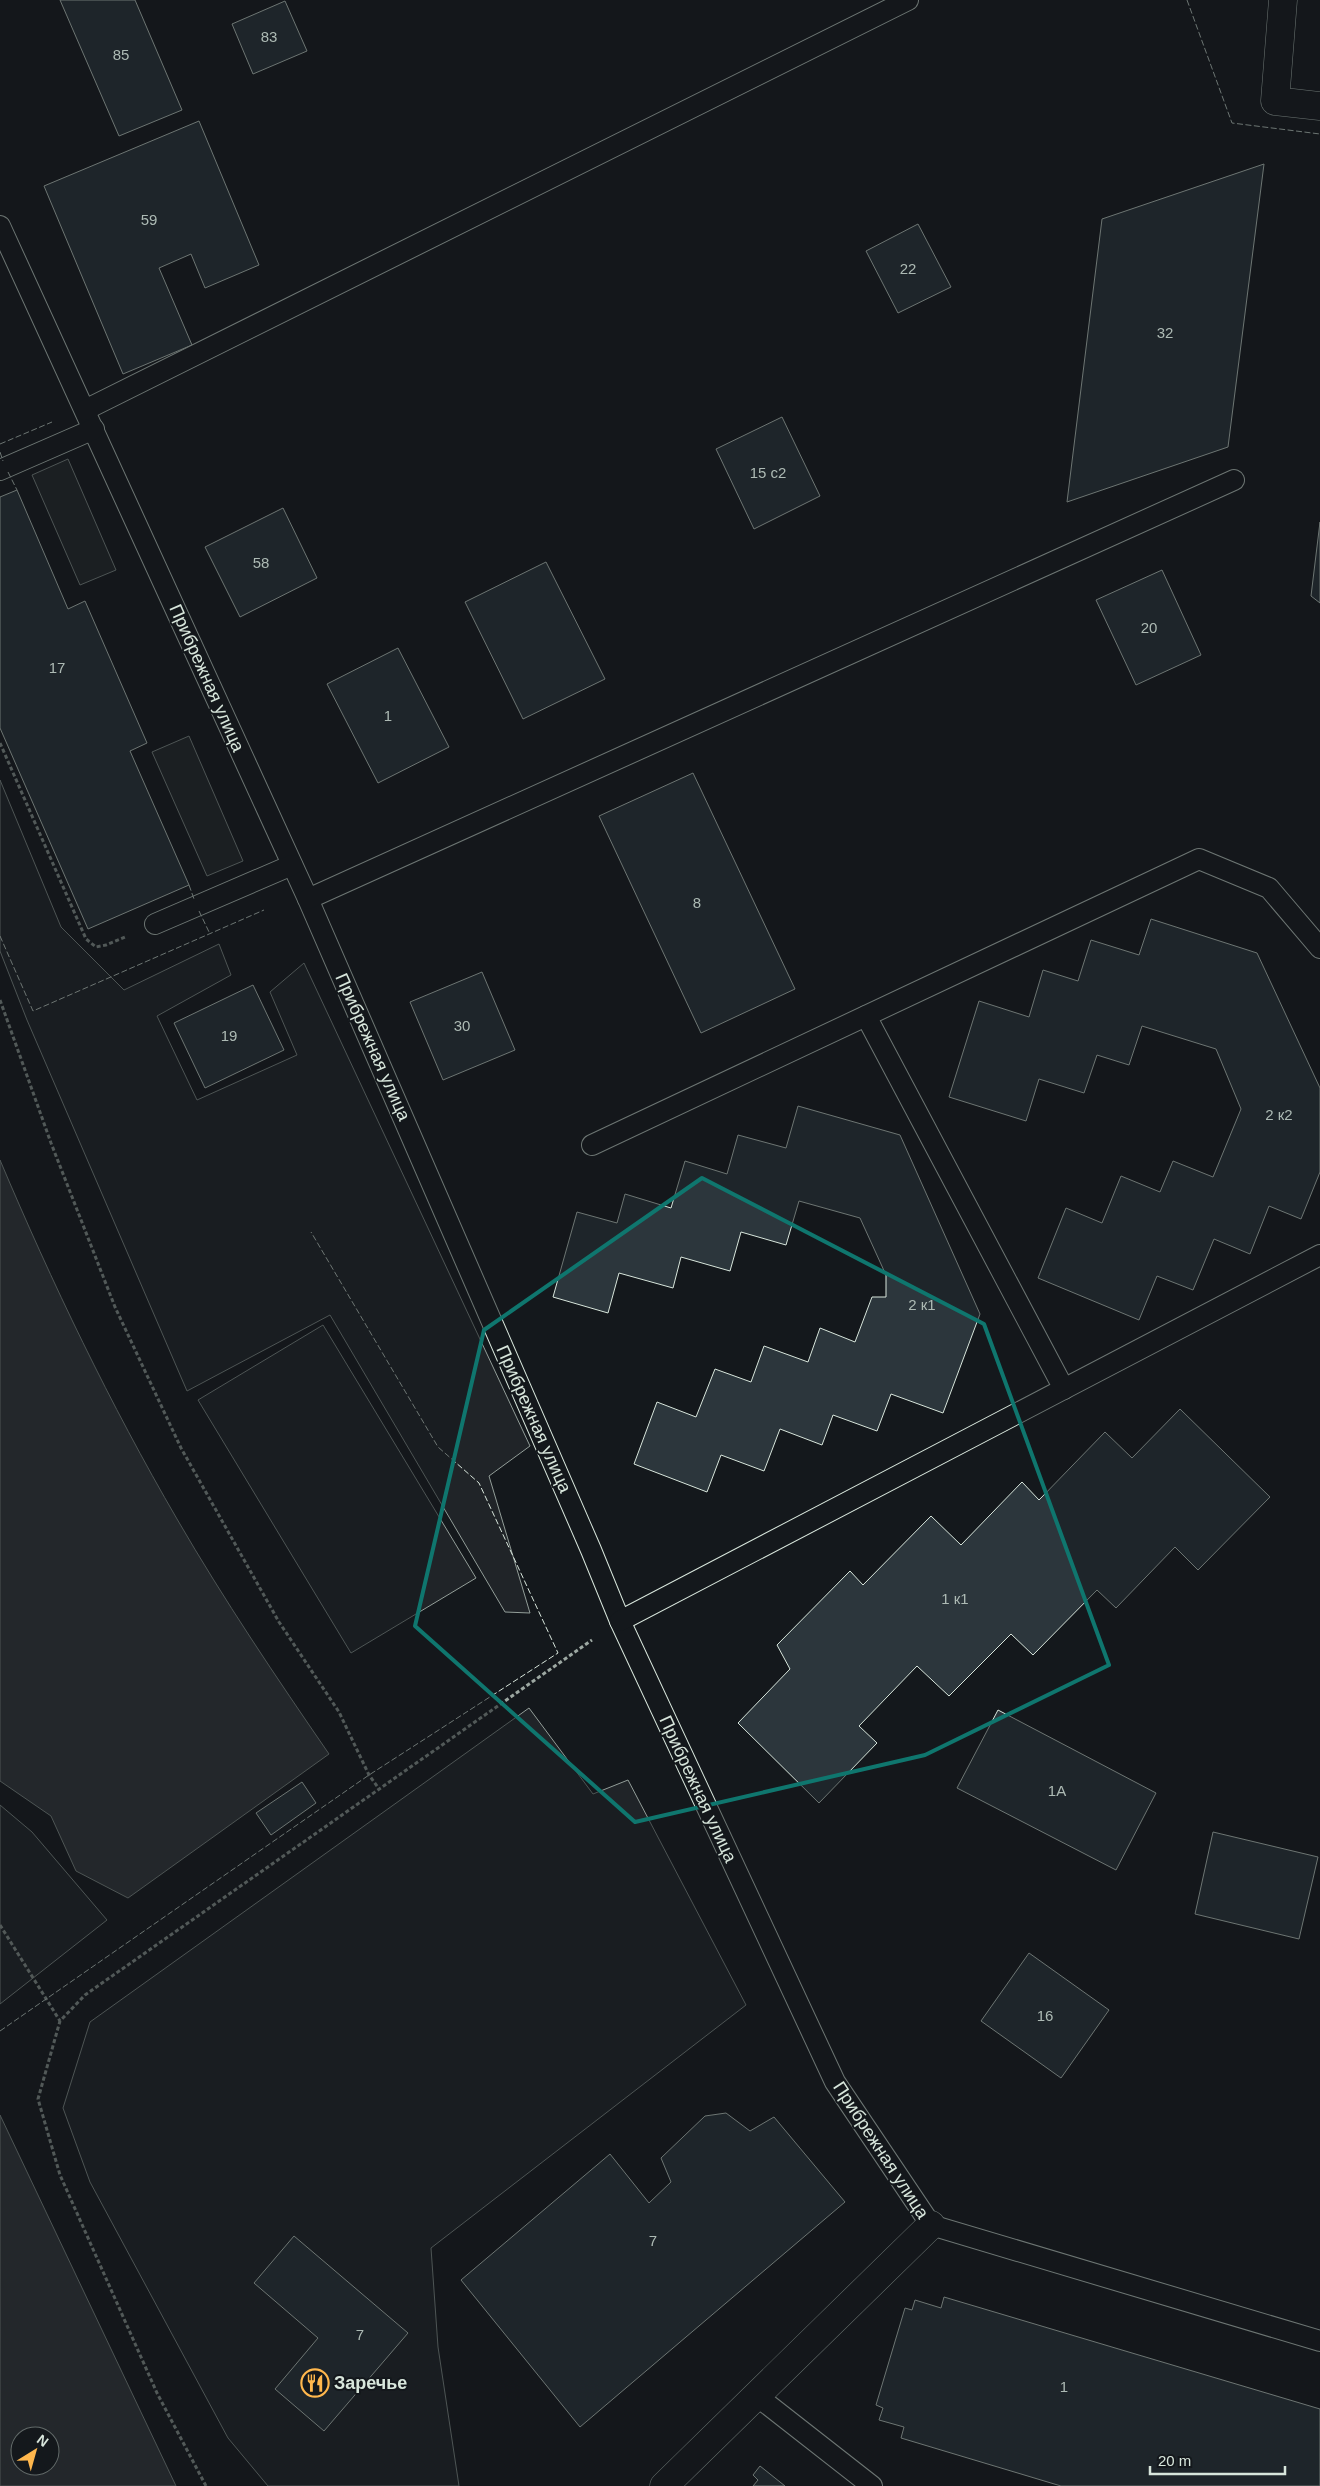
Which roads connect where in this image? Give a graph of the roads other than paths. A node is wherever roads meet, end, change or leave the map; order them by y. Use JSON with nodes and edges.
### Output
{"nodes":[{"id":1,"x":908,"y":0,"type":"edge"},
{"id":2,"x":1282,"y":0,"type":"edge"},
{"id":3,"x":1320,"y":106,"type":"edge"},
{"id":4,"x":0,"y":226,"type":"edge"},
{"id":5,"x":85,"y":410,"type":"junction"},
{"id":6,"x":94,"y":429,"type":"junction"},
{"id":7,"x":0,"y":470,"type":"edge"},
{"id":8,"x":1234,"y":480,"type":"dead end"},
{"id":9,"x":292,"y":864,"type":"junction"},
{"id":10,"x":308,"y":899,"type":"junction"},
{"id":11,"x":155,"y":924,"type":"road end"},
{"id":12,"x":1320,"y":948,"type":"edge"},
{"id":13,"x":866,"y":1016,"type":"junction"},
{"id":14,"x":592,"y":1145,"type":"dead end"},
{"id":15,"x":1320,"y":1255,"type":"edge"},
{"id":16,"x":1064,"y":1389,"type":"junction"},
{"id":17,"x":620,"y":1621,"type":"junction"},
{"id":18,"x":930,"y":2225,"type":"junction"},
{"id":19,"x":1320,"y":2341,"type":"edge"},
{"id":20,"x":757,"y":2396,"type":"junction"},
{"id":21,"x":664,"y":2486,"type":"edge"},
{"id":22,"x":872,"y":2486,"type":"edge"}],
"edges":[{"from":1,"to":5,"type":"lane"},
{"from":2,"to":3,"type":"street"},
{"from":4,"to":5,"type":"lane","name":"Прибрежная улица"},
{"from":5,"to":6,"type":"lane","name":"Прибрежная улица"},
{"from":6,"to":7,"type":"lane"},
{"from":6,"to":9,"type":"lane","name":"Прибрежная улица"},
{"from":8,"to":10,"type":"lane"},
{"from":9,"to":10,"type":"lane","name":"Прибрежная улица"},
{"from":9,"to":11,"type":"lane"},
{"from":10,"to":17,"type":"lane","name":"Прибрежная улица"},
{"from":12,"to":13,"type":"lane"},
{"from":13,"to":14,"type":"lane"},
{"from":13,"to":16,"type":"lane"},
{"from":15,"to":16,"type":"lane"},
{"from":16,"to":17,"type":"lane"},
{"from":17,"to":18,"type":"lane","name":"Прибрежная улица"},
{"from":18,"to":19,"type":"lane","name":"Прибрежная улица"},
{"from":18,"to":20,"type":"street"},
{"from":20,"to":21,"type":"street"},
{"from":20,"to":22,"type":"lane"}]}
